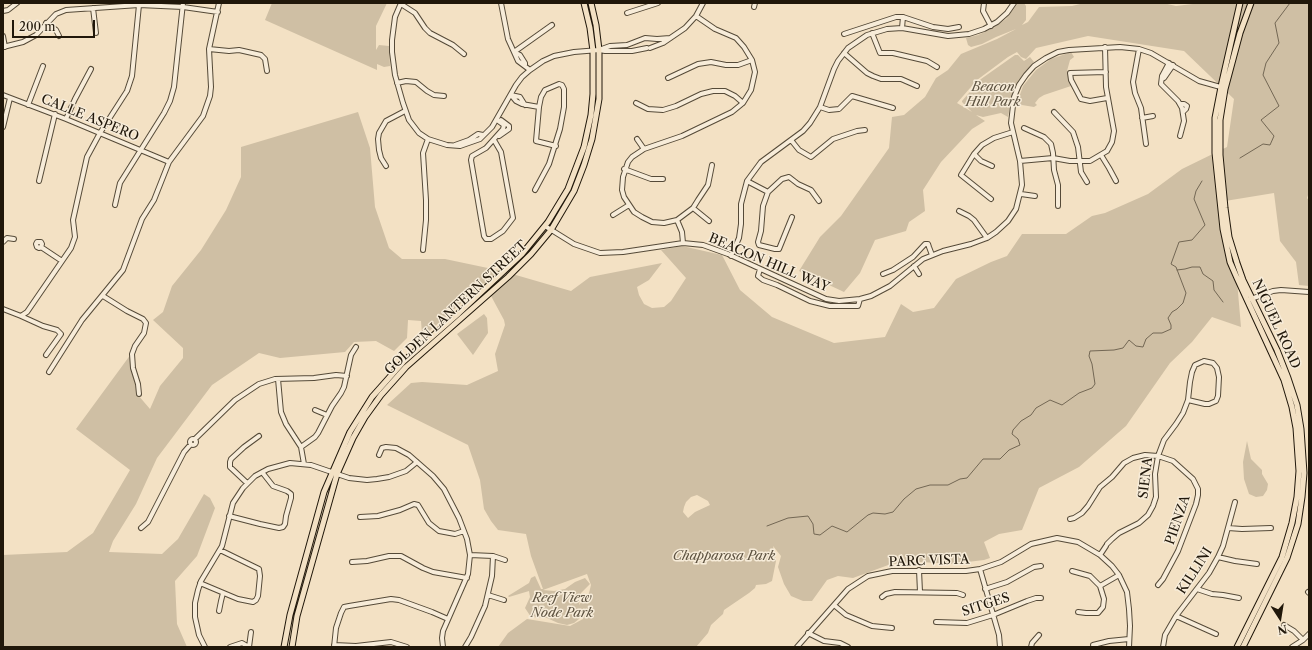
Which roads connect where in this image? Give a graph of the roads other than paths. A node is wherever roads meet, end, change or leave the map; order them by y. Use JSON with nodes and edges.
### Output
{"nodes":[{"id":1,"x":17,"y":3,"type":"edge"},
{"id":2,"x":220,"y":3,"type":"edge"},
{"id":3,"x":401,"y":3,"type":"edge"},
{"id":4,"x":501,"y":3,"type":"edge"},
{"id":5,"x":584,"y":3,"type":"edge"},
{"id":6,"x":591,"y":3,"type":"edge"},
{"id":7,"x":658,"y":3,"type":"edge"},
{"id":8,"x":703,"y":3,"type":"edge"},
{"id":9,"x":984,"y":3,"type":"edge"},
{"id":10,"x":1014,"y":3,"type":"edge"},
{"id":11,"x":1240,"y":3,"type":"edge"},
{"id":12,"x":1252,"y":3,"type":"edge"},
{"id":13,"x":139,"y":5,"type":"junction"},
{"id":14,"x":183,"y":5,"type":"edge"},
{"id":15,"x":93,"y":8,"type":"junction"},
{"id":16,"x":3,"y":11,"type":"edge"},
{"id":17,"x":218,"y":12,"type":"junction"},
{"id":18,"x":627,"y":13,"type":"dead end"},
{"id":19,"x":696,"y":16,"type":"junction"},
{"id":20,"x":902,"y":17,"type":"junction"},
{"id":21,"x":46,"y":23,"type":"junction"},
{"id":22,"x":552,"y":25,"type":"dead end"},
{"id":23,"x":991,"y":26,"type":"junction"},
{"id":24,"x":960,"y":27,"type":"dead end"},
{"id":25,"x":902,"y":28,"type":"junction"},
{"id":26,"x":872,"y":32,"type":"junction"},
{"id":27,"x":96,"y":33,"type":"dead end"},
{"id":28,"x":844,"y":34,"type":"dead end"},
{"id":29,"x":3,"y":36,"type":"edge"},
{"id":30,"x":59,"y":36,"type":"dead end"},
{"id":31,"x":670,"y":38,"type":"junction"},
{"id":32,"x":4,"y":47,"type":"edge"},
{"id":33,"x":1105,"y":47,"type":"junction"},
{"id":34,"x":209,"y":49,"type":"junction"},
{"id":35,"x":1139,"y":49,"type":"junction"},
{"id":36,"x":596,"y":50,"type":"junction"},
{"id":37,"x":514,"y":52,"type":"junction"},
{"id":38,"x":844,"y":53,"type":"junction"},
{"id":39,"x":464,"y":54,"type":"dead end"},
{"id":40,"x":752,"y":60,"type":"junction"},
{"id":41,"x":1171,"y":64,"type":"junction"},
{"id":42,"x":44,"y":66,"type":"dead end"},
{"id":43,"x":937,"y":66,"type":"dead end"},
{"id":44,"x":91,"y":69,"type":"dead end"},
{"id":45,"x":530,"y":70,"type":"junction"},
{"id":46,"x":267,"y":71,"type":"dead end"},
{"id":47,"x":1106,"y":72,"type":"junction"},
{"id":48,"x":668,"y":78,"type":"dead end"},
{"id":49,"x":396,"y":83,"type":"junction"},
{"id":50,"x":917,"y":86,"type":"dead end"},
{"id":51,"x":1223,"y":88,"type":"junction"},
{"id":52,"x":511,"y":95,"type":"junction"},
{"id":53,"x":3,"y":96,"type":"edge"},
{"id":54,"x":444,"y":96,"type":"dead end"},
{"id":55,"x":10,"y":98,"type":"junction"},
{"id":56,"x":1107,"y":98,"type":"junction"},
{"id":57,"x":636,"y":103,"type":"dead end"},
{"id":58,"x":743,"y":103,"type":"junction"},
{"id":59,"x":28,"y":105,"type":"junction"},
{"id":60,"x":539,"y":107,"type":"junction"},
{"id":61,"x":820,"y":107,"type":"junction"},
{"id":62,"x":893,"y":108,"type":"dead end"},
{"id":63,"x":405,"y":111,"type":"junction"},
{"id":64,"x":1054,"y":112,"type":"dead end"},
{"id":65,"x":55,"y":114,"type":"junction"},
{"id":66,"x":1153,"y":116,"type":"dead end"},
{"id":67,"x":1142,"y":118,"type":"junction"},
{"id":68,"x":66,"y":119,"type":"junction"},
{"id":69,"x":497,"y":119,"type":"junction"},
{"id":70,"x":3,"y":127,"type":"edge"},
{"id":71,"x":1024,"y":128,"type":"dead end"},
{"id":72,"x":865,"y":130,"type":"dead end"},
{"id":73,"x":1013,"y":132,"type":"junction"},
{"id":74,"x":100,"y":134,"type":"junction"},
{"id":75,"x":1180,"y":136,"type":"dead end"},
{"id":76,"x":428,"y":139,"type":"junction"},
{"id":77,"x":637,"y":139,"type":"dead end"},
{"id":78,"x":494,"y":140,"type":"junction"},
{"id":79,"x":790,"y":140,"type":"junction"},
{"id":80,"x":1146,"y":144,"type":"dead end"},
{"id":81,"x":556,"y":146,"type":"junction"},
{"id":82,"x":140,"y":149,"type":"junction"},
{"id":83,"x":644,"y":149,"type":"junction"},
{"id":84,"x":974,"y":154,"type":"junction"},
{"id":85,"x":1101,"y":155,"type":"junction"},
{"id":86,"x":1053,"y":158,"type":"junction"},
{"id":87,"x":1020,"y":160,"type":"junction"},
{"id":88,"x":169,"y":162,"type":"junction"},
{"id":89,"x":1079,"y":162,"type":"junction"},
{"id":90,"x":712,"y":165,"type":"dead end"},
{"id":91,"x":386,"y":166,"type":"dead end"},
{"id":92,"x":992,"y":166,"type":"dead end"},
{"id":93,"x":624,"y":169,"type":"junction"},
{"id":94,"x":663,"y":179,"type":"dead end"},
{"id":95,"x":39,"y":181,"type":"dead end"},
{"id":96,"x":748,"y":181,"type":"junction"},
{"id":97,"x":1116,"y":181,"type":"dead end"},
{"id":98,"x":1087,"y":182,"type":"dead end"},
{"id":99,"x":1221,"y":189,"type":"junction"},
{"id":100,"x":535,"y":190,"type":"dead end"},
{"id":101,"x":768,"y":192,"type":"junction"},
{"id":102,"x":1021,"y":194,"type":"junction"},
{"id":103,"x":1035,"y":196,"type":"dead end"},
{"id":104,"x":991,"y":199,"type":"dead end"},
{"id":105,"x":819,"y":202,"type":"dead end"},
{"id":106,"x":115,"y":205,"type":"dead end"},
{"id":107,"x":629,"y":205,"type":"junction"},
{"id":108,"x":1058,"y":206,"type":"dead end"},
{"id":109,"x":693,"y":208,"type":"junction"},
{"id":110,"x":959,"y":211,"type":"dead end"},
{"id":111,"x":613,"y":216,"type":"dead end"},
{"id":112,"x":792,"y":217,"type":"dead end"},
{"id":113,"x":678,"y":220,"type":"junction"},
{"id":114,"x":709,"y":221,"type":"dead end"},
{"id":115,"x":545,"y":226,"type":"junction"},
{"id":116,"x":551,"y":230,"type":"junction"},
{"id":117,"x":987,"y":238,"type":"junction"},
{"id":118,"x":14,"y":239,"type":"dead end"},
{"id":119,"x":3,"y":242,"type":"edge"},
{"id":120,"x":683,"y":243,"type":"junction"},
{"id":121,"x":42,"y":247,"type":"dead end"},
{"id":122,"x":423,"y":250,"type":"dead end"},
{"id":123,"x":1227,"y":250,"type":"junction"},
{"id":124,"x":1233,"y":252,"type":"junction"},
{"id":125,"x":932,"y":255,"type":"junction"},
{"id":126,"x":731,"y":256,"type":"junction"},
{"id":127,"x":62,"y":261,"type":"junction"},
{"id":128,"x":914,"y":266,"type":"junction"},
{"id":129,"x":760,"y":269,"type":"junction"},
{"id":130,"x":882,"y":274,"type":"dead end"},
{"id":131,"x":919,"y":274,"type":"dead end"},
{"id":132,"x":1309,"y":292,"type":"edge"},
{"id":133,"x":103,"y":296,"type":"junction"},
{"id":134,"x":860,"y":299,"type":"junction"},
{"id":135,"x":1250,"y":300,"type":"junction"},
{"id":136,"x":3,"y":309,"type":"edge"},
{"id":137,"x":21,"y":316,"type":"junction"},
{"id":138,"x":356,"y":347,"type":"dead end"},
{"id":139,"x":46,"y":355,"type":"dead end"},
{"id":140,"x":49,"y":372,"type":"dead end"},
{"id":141,"x":347,"y":376,"type":"junction"},
{"id":142,"x":278,"y":379,"type":"junction"},
{"id":143,"x":139,"y":394,"type":"dead end"},
{"id":144,"x":1188,"y":400,"type":"junction"},
{"id":145,"x":315,"y":410,"type":"dead end"},
{"id":146,"x":327,"y":415,"type":"junction"},
{"id":147,"x":259,"y":436,"type":"dead end"},
{"id":148,"x":301,"y":447,"type":"junction"},
{"id":149,"x":379,"y":455,"type":"dead end"},
{"id":150,"x":1158,"y":456,"type":"junction"},
{"id":151,"x":417,"y":462,"type":"junction"},
{"id":152,"x":304,"y":464,"type":"junction"},
{"id":153,"x":262,"y":472,"type":"junction"},
{"id":154,"x":334,"y":473,"type":"junction"},
{"id":155,"x":248,"y":483,"type":"junction"},
{"id":156,"x":1235,"y":502,"type":"dead end"},
{"id":157,"x":229,"y":516,"type":"junction"},
{"id":158,"x":360,"y":517,"type":"dead end"},
{"id":159,"x":1070,"y":519,"type":"dead end"},
{"id":160,"x":141,"y":528,"type":"dead end"},
{"id":161,"x":1228,"y":528,"type":"junction"},
{"id":162,"x":1270,"y":528,"type":"dead end"},
{"id":163,"x":464,"y":531,"type":"junction"},
{"id":164,"x":220,"y":550,"type":"junction"},
{"id":165,"x":1100,"y":555,"type":"junction"},
{"id":166,"x":470,"y":556,"type":"junction"},
{"id":167,"x":493,"y":556,"type":"junction"},
{"id":168,"x":1218,"y":557,"type":"junction"},
{"id":169,"x":506,"y":560,"type":"dead end"},
{"id":170,"x":352,"y":562,"type":"dead end"},
{"id":171,"x":1257,"y":564,"type":"dead end"},
{"id":172,"x":1040,"y":566,"type":"dead end"},
{"id":173,"x":980,"y":569,"type":"junction"},
{"id":174,"x":919,"y":570,"type":"junction"},
{"id":175,"x":1072,"y":571,"type":"dead end"},
{"id":176,"x":1119,"y":575,"type":"junction"},
{"id":177,"x":467,"y":578,"type":"junction"},
{"id":178,"x":200,"y":583,"type":"junction"},
{"id":179,"x":1158,"y":585,"type":"dead end"},
{"id":180,"x":1100,"y":586,"type":"junction"},
{"id":181,"x":1197,"y":589,"type":"junction"},
{"id":182,"x":986,"y":590,"type":"junction"},
{"id":183,"x":920,"y":592,"type":"junction"},
{"id":184,"x":224,"y":593,"type":"junction"},
{"id":185,"x":488,"y":595,"type":"junction"},
{"id":186,"x":963,"y":595,"type":"dead end"},
{"id":187,"x":882,"y":597,"type":"dead end"},
{"id":188,"x":1041,"y":598,"type":"dead end"},
{"id":189,"x":1239,"y":598,"type":"dead end"},
{"id":190,"x":504,"y":600,"type":"dead end"},
{"id":191,"x":834,"y":605,"type":"junction"},
{"id":192,"x":219,"y":611,"type":"dead end"},
{"id":193,"x":1078,"y":612,"type":"dead end"},
{"id":194,"x":993,"y":615,"type":"junction"},
{"id":195,"x":1176,"y":616,"type":"junction"},
{"id":196,"x":448,"y":619,"type":"junction"},
{"id":197,"x":936,"y":622,"type":"dead end"},
{"id":198,"x":1284,"y":625,"type":"dead end"},
{"id":199,"x":892,"y":628,"type":"dead end"},
{"id":200,"x":251,"y":632,"type":"dead end"},
{"id":201,"x":808,"y":633,"type":"junction"},
{"id":202,"x":1216,"y":634,"type":"dead end"},
{"id":203,"x":1309,"y":634,"type":"edge"},
{"id":204,"x":1039,"y":635,"type":"dead end"},
{"id":205,"x":1129,"y":639,"type":"junction"},
{"id":206,"x":1303,"y":640,"type":"junction"},
{"id":207,"x":372,"y":645,"type":"edge"},
{"id":208,"x":1092,"y":645,"type":"dead end"},
{"id":209,"x":334,"y":646,"type":"edge"},
{"id":210,"x":205,"y":647,"type":"edge"},
{"id":211,"x":230,"y":647,"type":"edge"},
{"id":212,"x":249,"y":647,"type":"edge"},
{"id":213,"x":284,"y":647,"type":"edge"},
{"id":214,"x":292,"y":647,"type":"edge"},
{"id":215,"x":407,"y":647,"type":"edge"},
{"id":216,"x":442,"y":647,"type":"edge"},
{"id":217,"x":465,"y":647,"type":"edge"},
{"id":218,"x":796,"y":647,"type":"edge"},
{"id":219,"x":848,"y":647,"type":"edge"},
{"id":220,"x":1000,"y":647,"type":"edge"},
{"id":221,"x":1031,"y":647,"type":"edge"},
{"id":222,"x":1129,"y":647,"type":"edge"},
{"id":223,"x":1163,"y":647,"type":"edge"},
{"id":224,"x":1241,"y":647,"type":"edge"},
{"id":225,"x":1292,"y":647,"type":"edge"}],
"edges":[{"from":1,"to":16,"type":"street"},
{"from":2,"to":17,"type":"street"},
{"from":3,"to":39,"type":"street"},
{"from":3,"to":49,"type":"street"},
{"from":4,"to":37,"type":"street"},
{"from":5,"to":36,"type":"main road","name":"GOLDEN LANTERN STREET"},
{"from":6,"to":36,"type":"main road","name":"GOLDEN LANTERN STREET"},
{"from":7,"to":18,"type":"street"},
{"from":8,"to":19,"type":"street"},
{"from":9,"to":23,"type":"street"},
{"from":10,"to":23,"type":"street"},
{"from":11,"to":51,"type":"main road","name":"NIGUEL ROAD"},
{"from":12,"to":51,"type":"main road","name":"NIGUEL ROAD"},
{"from":13,"to":14,"type":"street"},
{"from":13,"to":15,"type":"street"},
{"from":13,"to":74,"type":"street"},
{"from":14,"to":17,"type":"street"},
{"from":14,"to":82,"type":"street"},
{"from":15,"to":21,"type":"street"},
{"from":15,"to":27,"type":"street"},
{"from":17,"to":34,"type":"street"},
{"from":19,"to":31,"type":"street"},
{"from":19,"to":40,"type":"street"},
{"from":20,"to":24,"type":"street"},
{"from":20,"to":25,"type":"street"},
{"from":20,"to":28,"type":"street"},
{"from":21,"to":30,"type":"street"},
{"from":21,"to":32,"type":"street"},
{"from":22,"to":37,"type":"street"},
{"from":23,"to":25,"type":"street"},
{"from":25,"to":26,"type":"street"},
{"from":26,"to":38,"type":"street"},
{"from":26,"to":43,"type":"street"},
{"from":29,"to":32,"type":"street"},
{"from":31,"to":36,"type":"street"},
{"from":31,"to":36,"type":"street"},
{"from":33,"to":35,"type":"street","name":"BEACON HILL WAY"},
{"from":33,"to":47,"type":"street"},
{"from":33,"to":73,"type":"street","name":"BEACON HILL WAY"},
{"from":34,"to":46,"type":"street"},
{"from":34,"to":88,"type":"street"},
{"from":35,"to":41,"type":"street","name":"BEACON HILL WAY"},
{"from":35,"to":67,"type":"street"},
{"from":36,"to":45,"type":"street"},
{"from":36,"to":115,"type":"main road","name":"GOLDEN LANTERN STREET"},
{"from":36,"to":116,"type":"main road","name":"GOLDEN LANTERN STREET"},
{"from":37,"to":45,"type":"street"},
{"from":38,"to":50,"type":"street"},
{"from":38,"to":61,"type":"street"},
{"from":40,"to":48,"type":"street"},
{"from":40,"to":58,"type":"street"},
{"from":41,"to":51,"type":"street","name":"BEACON HILL WAY"},
{"from":41,"to":75,"type":"street"},
{"from":42,"to":59,"type":"street"},
{"from":44,"to":68,"type":"street"},
{"from":45,"to":52,"type":"street"},
{"from":47,"to":56,"type":"street"},
{"from":47,"to":56,"type":"street"},
{"from":49,"to":54,"type":"street"},
{"from":49,"to":63,"type":"street"},
{"from":51,"to":99,"type":"main road","name":"NIGUEL ROAD"},
{"from":52,"to":60,"type":"street"},
{"from":52,"to":69,"type":"street"},
{"from":53,"to":55,"type":"street","name":"CALLE ASPERO"},
{"from":55,"to":59,"type":"street","name":"CALLE ASPERO"},
{"from":55,"to":70,"type":"street"},
{"from":56,"to":85,"type":"street"},
{"from":57,"to":58,"type":"street"},
{"from":58,"to":83,"type":"street"},
{"from":59,"to":65,"type":"street","name":"CALLE ASPERO"},
{"from":60,"to":81,"type":"street"},
{"from":60,"to":81,"type":"street"},
{"from":61,"to":62,"type":"street"},
{"from":61,"to":79,"type":"street"},
{"from":63,"to":76,"type":"street"},
{"from":63,"to":91,"type":"street"},
{"from":64,"to":89,"type":"street"},
{"from":65,"to":68,"type":"street","name":"CALLE ASPERO"},
{"from":65,"to":95,"type":"street"},
{"from":66,"to":67,"type":"street"},
{"from":67,"to":80,"type":"street"},
{"from":68,"to":74,"type":"street","name":"CALLE ASPERO"},
{"from":69,"to":76,"type":"street"},
{"from":69,"to":78,"type":"street"},
{"from":71,"to":86,"type":"street"},
{"from":72,"to":79,"type":"street"},
{"from":73,"to":84,"type":"street"},
{"from":73,"to":87,"type":"street","name":"BEACON HILL WAY"},
{"from":74,"to":82,"type":"street","name":"CALLE ASPERO"},
{"from":74,"to":127,"type":"street"},
{"from":76,"to":122,"type":"street"},
{"from":77,"to":83,"type":"street"},
{"from":78,"to":78,"type":"street"},
{"from":79,"to":96,"type":"street"},
{"from":81,"to":100,"type":"street"},
{"from":82,"to":88,"type":"street","name":"CALLE ASPERO"},
{"from":82,"to":106,"type":"street"},
{"from":83,"to":93,"type":"street"},
{"from":84,"to":92,"type":"street"},
{"from":84,"to":104,"type":"street"},
{"from":85,"to":89,"type":"street"},
{"from":85,"to":97,"type":"street"},
{"from":86,"to":87,"type":"street"},
{"from":86,"to":89,"type":"street"},
{"from":86,"to":108,"type":"street"},
{"from":87,"to":102,"type":"street","name":"BEACON HILL WAY"},
{"from":88,"to":133,"type":"street"},
{"from":89,"to":98,"type":"street"},
{"from":90,"to":109,"type":"street"},
{"from":93,"to":94,"type":"street"},
{"from":93,"to":107,"type":"street"},
{"from":96,"to":101,"type":"street"},
{"from":96,"to":126,"type":"street"},
{"from":99,"to":123,"type":"main road","name":"NIGUEL ROAD"},
{"from":99,"to":124,"type":"main road","name":"NIGUEL ROAD"},
{"from":101,"to":105,"type":"street"},
{"from":101,"to":112,"type":"street"},
{"from":102,"to":103,"type":"street"},
{"from":102,"to":117,"type":"street","name":"BEACON HILL WAY"},
{"from":107,"to":111,"type":"street"},
{"from":107,"to":113,"type":"street"},
{"from":109,"to":113,"type":"street"},
{"from":109,"to":114,"type":"street"},
{"from":110,"to":117,"type":"street"},
{"from":113,"to":120,"type":"street"},
{"from":115,"to":116,"type":"street","name":"BEACON HILL WAY"},
{"from":115,"to":154,"type":"main road","name":"GOLDEN LANTERN STREET"},
{"from":116,"to":120,"type":"street","name":"BEACON HILL WAY"},
{"from":116,"to":154,"type":"main road","name":"GOLDEN LANTERN STREET"},
{"from":117,"to":125,"type":"street","name":"BEACON HILL WAY"},
{"from":118,"to":119,"type":"street"},
{"from":120,"to":126,"type":"street","name":"BEACON HILL WAY"},
{"from":121,"to":127,"type":"street"},
{"from":123,"to":124,"type":"main road"},
{"from":123,"to":135,"type":"main road","name":"NIGUEL ROAD"},
{"from":124,"to":135,"type":"main road","name":"NIGUEL ROAD"},
{"from":125,"to":128,"type":"street","name":"BEACON HILL WAY"},
{"from":125,"to":130,"type":"street"},
{"from":126,"to":129,"type":"street","name":"BEACON HILL WAY"},
{"from":127,"to":137,"type":"street"},
{"from":128,"to":131,"type":"street"},
{"from":128,"to":134,"type":"street","name":"BEACON HILL WAY"},
{"from":129,"to":134,"type":"street","name":"BEACON HILL WAY"},
{"from":129,"to":134,"type":"street"},
{"from":132,"to":135,"type":"street"},
{"from":133,"to":140,"type":"street"},
{"from":133,"to":143,"type":"street"},
{"from":135,"to":224,"type":"main road","name":"NIGUEL ROAD"},
{"from":136,"to":137,"type":"street"},
{"from":137,"to":139,"type":"street"},
{"from":138,"to":141,"type":"street"},
{"from":141,"to":142,"type":"street"},
{"from":141,"to":146,"type":"street"},
{"from":142,"to":148,"type":"street"},
{"from":142,"to":160,"type":"street"},
{"from":144,"to":144,"type":"street","name":"SIENA"},
{"from":144,"to":150,"type":"street","name":"SIENA"},
{"from":145,"to":146,"type":"street"},
{"from":146,"to":148,"type":"street"},
{"from":147,"to":155,"type":"street"},
{"from":148,"to":152,"type":"street"},
{"from":149,"to":151,"type":"street"},
{"from":150,"to":159,"type":"street","name":"PIENZA"},
{"from":150,"to":165,"type":"street","name":"SIENA"},
{"from":150,"to":179,"type":"street","name":"PIENZA"},
{"from":151,"to":154,"type":"street"},
{"from":151,"to":163,"type":"street"},
{"from":152,"to":153,"type":"street"},
{"from":152,"to":154,"type":"street"},
{"from":153,"to":155,"type":"street"},
{"from":153,"to":157,"type":"street"},
{"from":154,"to":213,"type":"main road","name":"GOLDEN LANTERN STREET"},
{"from":154,"to":214,"type":"main road","name":"GOLDEN LANTERN STREET"},
{"from":155,"to":157,"type":"street"},
{"from":156,"to":161,"type":"street","name":"KILLINI"},
{"from":157,"to":164,"type":"street"},
{"from":158,"to":163,"type":"street"},
{"from":161,"to":162,"type":"street"},
{"from":161,"to":168,"type":"street","name":"KILLINI"},
{"from":163,"to":166,"type":"street"},
{"from":164,"to":178,"type":"street"},
{"from":164,"to":184,"type":"street"},
{"from":165,"to":173,"type":"street","name":"PARC VISTA"},
{"from":165,"to":176,"type":"street","name":"PARC VISTA"},
{"from":166,"to":167,"type":"street"},
{"from":166,"to":177,"type":"street"},
{"from":167,"to":169,"type":"street"},
{"from":167,"to":185,"type":"street"},
{"from":168,"to":171,"type":"street"},
{"from":168,"to":181,"type":"street","name":"KILLINI"},
{"from":170,"to":177,"type":"street"},
{"from":172,"to":182,"type":"street"},
{"from":173,"to":174,"type":"street","name":"PARC VISTA"},
{"from":173,"to":182,"type":"street"},
{"from":174,"to":183,"type":"street"},
{"from":174,"to":191,"type":"street","name":"PARC VISTA"},
{"from":175,"to":180,"type":"street"},
{"from":176,"to":180,"type":"street"},
{"from":176,"to":205,"type":"street","name":"PARC VISTA"},
{"from":177,"to":196,"type":"street"},
{"from":178,"to":184,"type":"street"},
{"from":178,"to":210,"type":"street"},
{"from":180,"to":193,"type":"street"},
{"from":181,"to":189,"type":"street"},
{"from":181,"to":195,"type":"street","name":"KILLINI"},
{"from":182,"to":194,"type":"street"},
{"from":183,"to":186,"type":"street"},
{"from":183,"to":187,"type":"street"},
{"from":184,"to":192,"type":"street"},
{"from":185,"to":190,"type":"street"},
{"from":185,"to":217,"type":"street"},
{"from":188,"to":194,"type":"street","name":"SITGES"},
{"from":191,"to":199,"type":"street"},
{"from":191,"to":201,"type":"street","name":"PARC VISTA"},
{"from":194,"to":197,"type":"street","name":"SITGES"},
{"from":194,"to":220,"type":"street"},
{"from":195,"to":202,"type":"street"},
{"from":195,"to":223,"type":"street","name":"KILLINI"},
{"from":196,"to":209,"type":"street"},
{"from":196,"to":216,"type":"street"},
{"from":198,"to":206,"type":"street"},
{"from":200,"to":212,"type":"street"},
{"from":201,"to":218,"type":"street","name":"PARC VISTA"},
{"from":201,"to":219,"type":"street"},
{"from":203,"to":206,"type":"street"},
{"from":204,"to":221,"type":"street"},
{"from":205,"to":208,"type":"street"},
{"from":205,"to":222,"type":"street","name":"PARC VISTA"},
{"from":206,"to":225,"type":"street"},
{"from":207,"to":209,"type":"street"},
{"from":207,"to":215,"type":"street"},
{"from":211,"to":212,"type":"street"}]}
